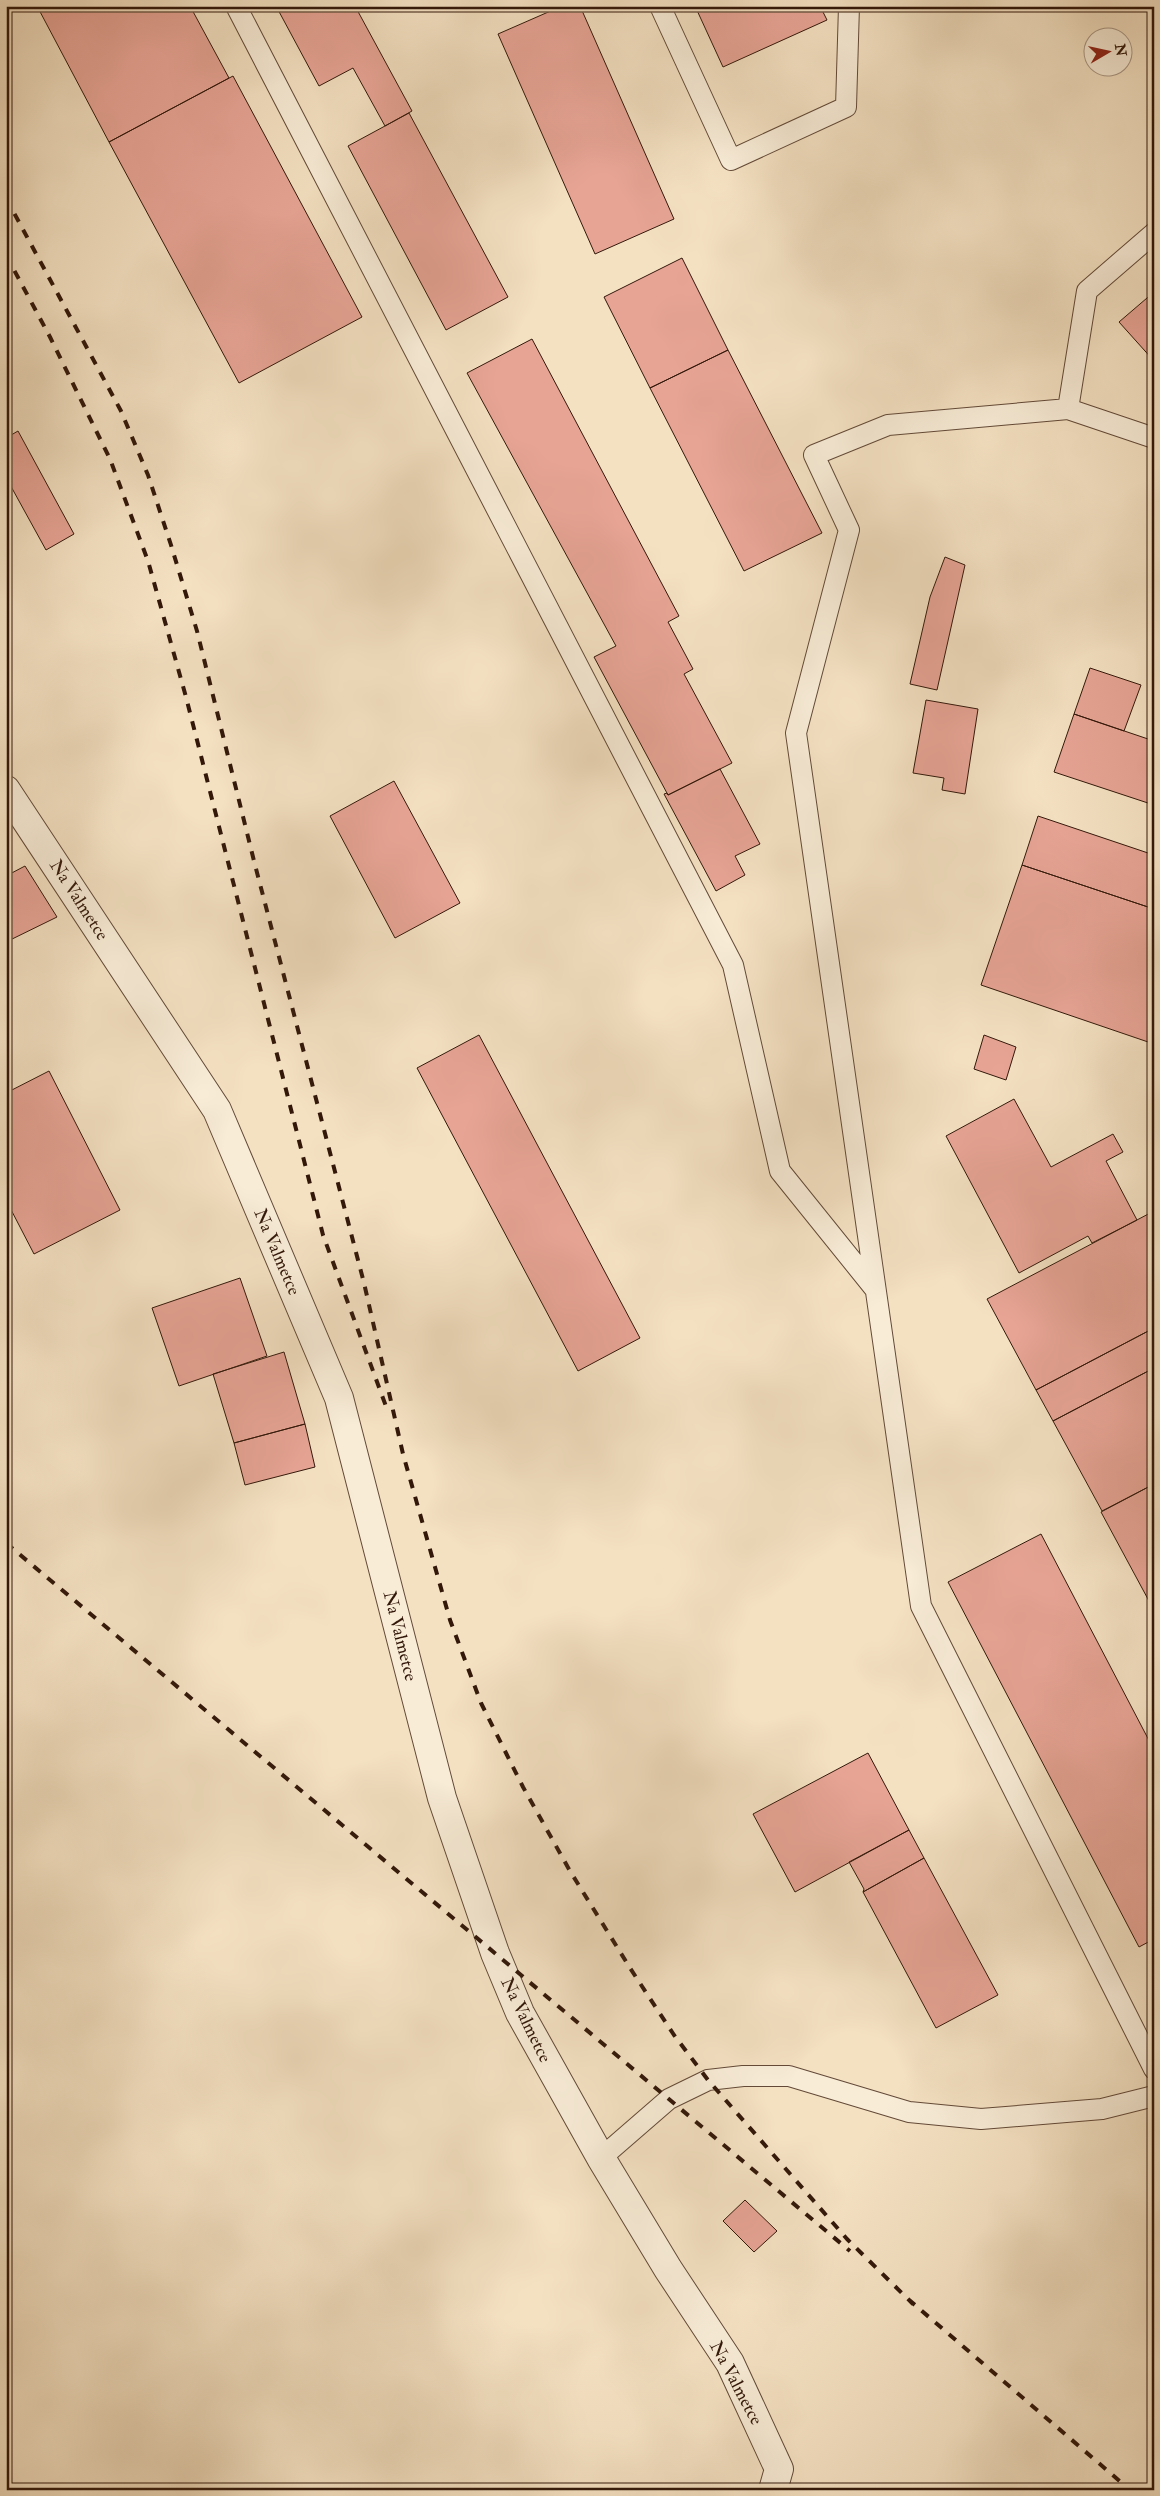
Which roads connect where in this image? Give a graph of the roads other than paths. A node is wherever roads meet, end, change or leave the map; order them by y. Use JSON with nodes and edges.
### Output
{"nodes":[{"id":1,"x":236,"y":6,"type":"edge"},
{"id":2,"x":660,"y":6,"type":"edge"},
{"id":3,"x":849,"y":6,"type":"edge"},
{"id":4,"x":1154,"y":233,"type":"edge"},
{"id":5,"x":1068,"y":409,"type":"junction"},
{"id":6,"x":1154,"y":438,"type":"edge"},
{"id":7,"x":6,"y":790,"type":"edge"},
{"id":8,"x":876,"y":1290,"type":"junction"},
{"id":9,"x":1154,"y":2069,"type":"edge"},
{"id":10,"x":1154,"y":2096,"type":"edge"},
{"id":11,"x":601,"y":2158,"type":"junction"},
{"id":12,"x":779,"y":2483,"type":"edge"}],
"edges":[{"from":1,"to":8,"type":"lane"},
{"from":2,"to":3,"type":"lane"},
{"from":4,"to":5,"type":"lane"},
{"from":5,"to":6,"type":"lane"},
{"from":5,"to":8,"type":"lane"},
{"from":7,"to":11,"type":"street","name":"Na Valmetce"},
{"from":8,"to":9,"type":"lane"},
{"from":10,"to":11,"type":"lane"},
{"from":11,"to":12,"type":"street","name":"Na Valmetce"}]}
